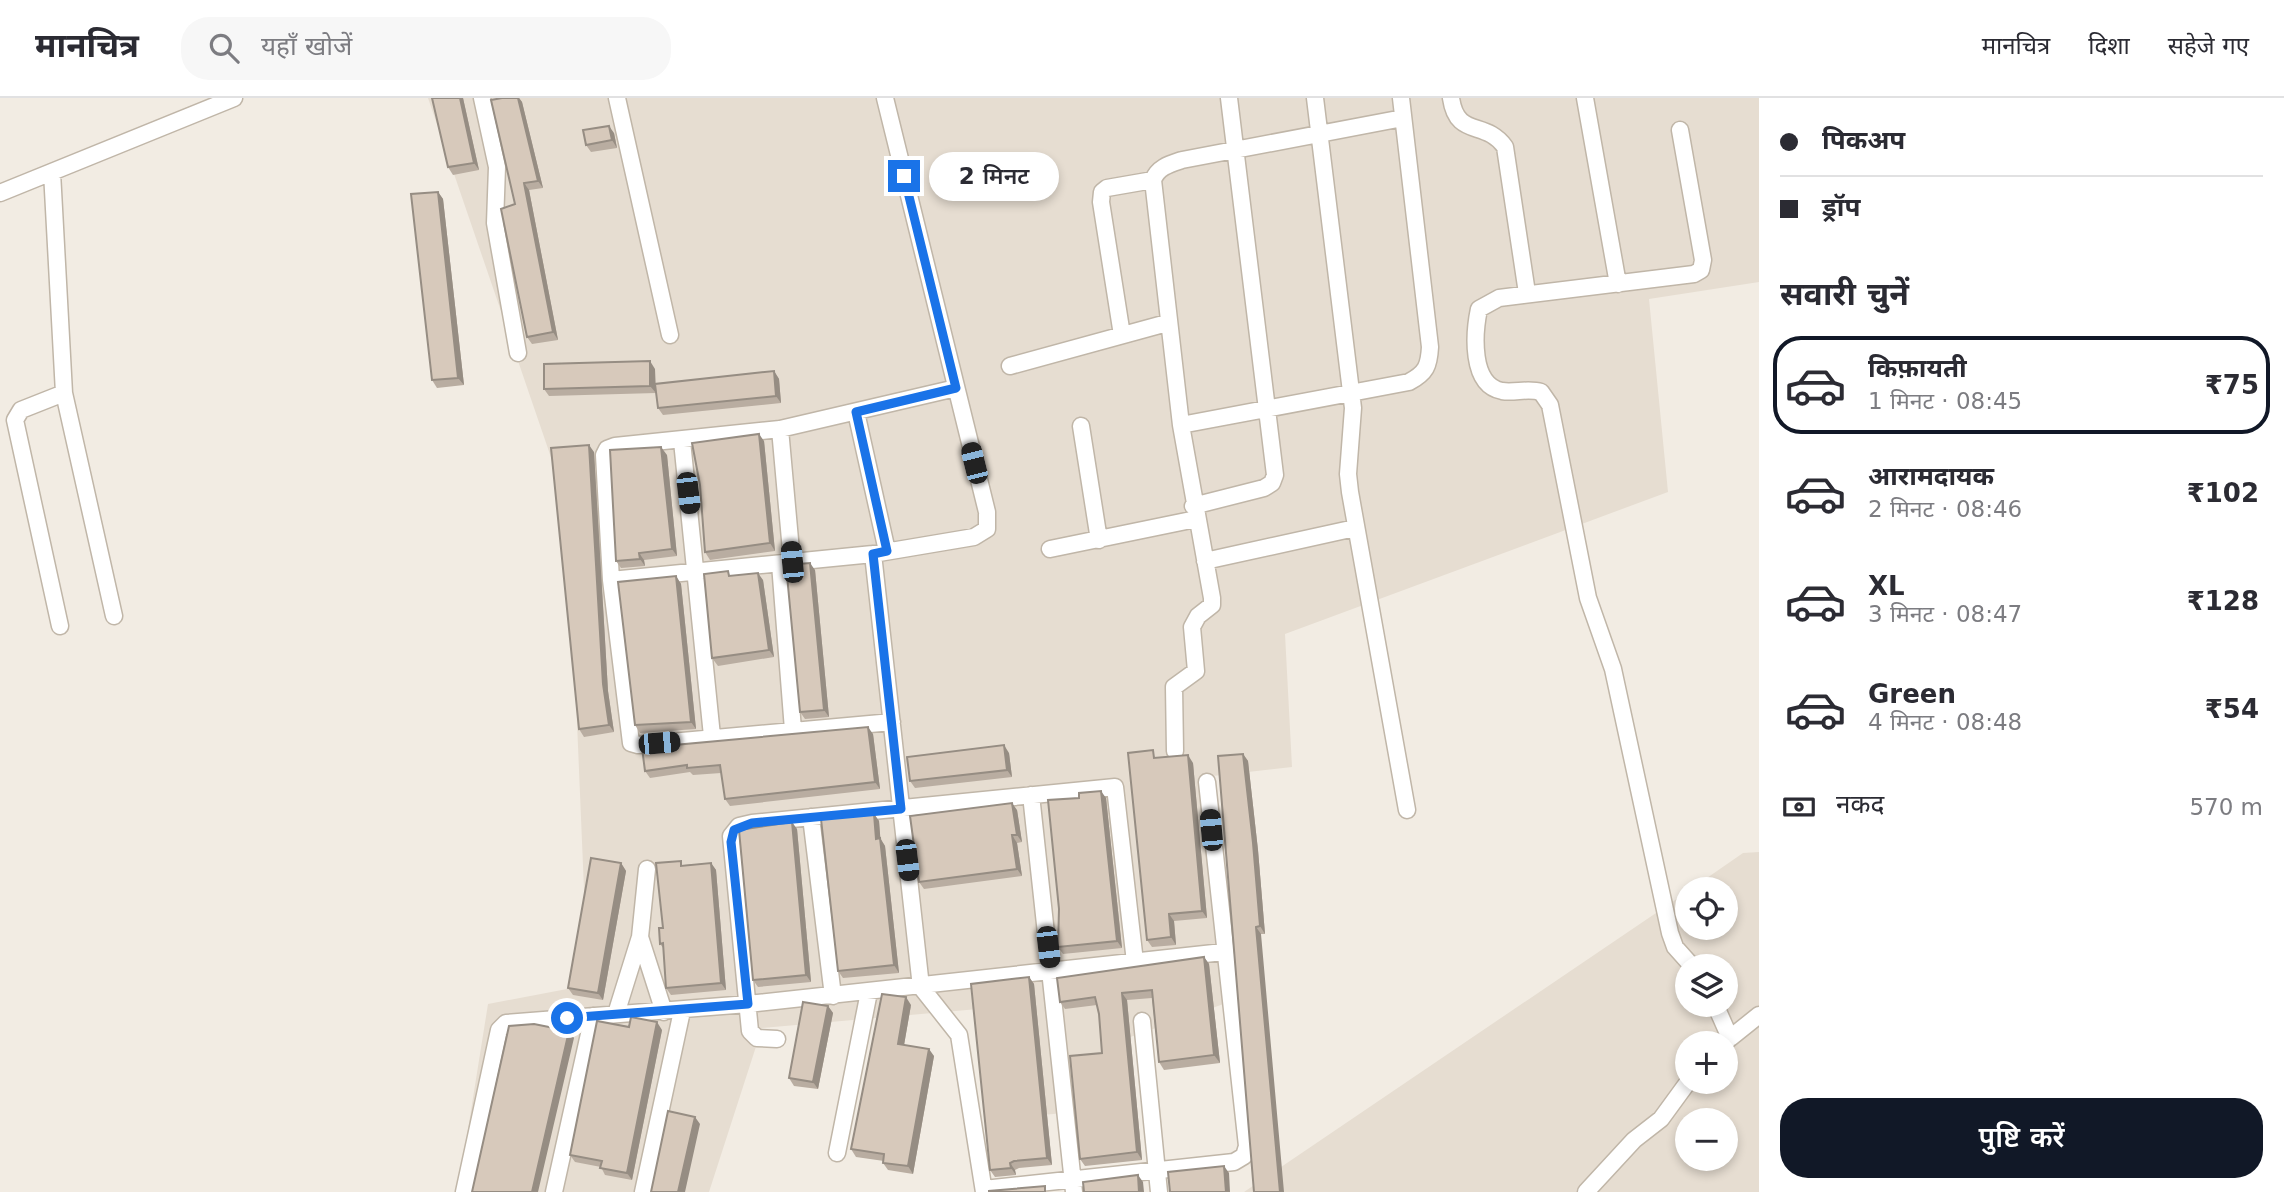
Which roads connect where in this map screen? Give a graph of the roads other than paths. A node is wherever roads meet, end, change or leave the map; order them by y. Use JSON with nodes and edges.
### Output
{"nodes":[{"id":1,"x":234,"y":98,"type":"edge"},
{"id":2,"x":482,"y":98,"type":"edge"},
{"id":3,"x":617,"y":98,"type":"edge"},
{"id":4,"x":885,"y":98,"type":"edge"},
{"id":5,"x":1229,"y":98,"type":"edge"},
{"id":6,"x":1314,"y":98,"type":"edge"},
{"id":7,"x":1401,"y":98,"type":"edge"},
{"id":8,"x":1451,"y":98,"type":"edge"},
{"id":9,"x":1585,"y":98,"type":"edge"},
{"id":10,"x":1403,"y":118,"type":"junction"},
{"id":11,"x":1680,"y":130,"type":"dead end"},
{"id":12,"x":1320,"y":136,"type":"junction"},
{"id":13,"x":1236,"y":152,"type":"junction"},
{"id":14,"x":52,"y":172,"type":"junction"},
{"id":15,"x":1153,"y":180,"type":"junction"},
{"id":16,"x":0,"y":192,"type":"edge"},
{"id":17,"x":1618,"y":284,"type":"junction"},
{"id":18,"x":1527,"y":293,"type":"junction"},
{"id":19,"x":1167,"y":323,"type":"junction"},
{"id":20,"x":670,"y":335,"type":"dead end"},
{"id":21,"x":1122,"y":335,"type":"junction"},
{"id":22,"x":518,"y":354,"type":"dead end"},
{"id":23,"x":1010,"y":366,"type":"dead end"},
{"id":24,"x":956,"y":388,"type":"junction"},
{"id":25,"x":1351,"y":391,"type":"junction"},
{"id":26,"x":64,"y":393,"type":"junction"},
{"id":27,"x":1267,"y":406,"type":"junction"},
{"id":28,"x":856,"y":412,"type":"junction"},
{"id":29,"x":1181,"y":425,"type":"junction"},
{"id":30,"x":1081,"y":426,"type":"dead end"},
{"id":31,"x":780,"y":429,"type":"junction"},
{"id":32,"x":682,"y":441,"type":"junction"},
{"id":33,"x":1195,"y":513,"type":"junction"},
{"id":34,"x":1355,"y":528,"type":"junction"},
{"id":35,"x":1098,"y":540,"type":"junction"},
{"id":36,"x":1050,"y":549,"type":"dead end"},
{"id":37,"x":880,"y":553,"type":"junction"},
{"id":38,"x":1205,"y":561,"type":"junction"},
{"id":39,"x":786,"y":563,"type":"junction"},
{"id":40,"x":697,"y":571,"type":"junction"},
{"id":41,"x":611,"y":580,"type":"junction"},
{"id":42,"x":114,"y":615,"type":"dead end"},
{"id":43,"x":60,"y":626,"type":"dead end"},
{"id":44,"x":892,"y":722,"type":"junction"},
{"id":45,"x":793,"y":730,"type":"junction"},
{"id":46,"x":712,"y":736,"type":"junction"},
{"id":47,"x":1175,"y":751,"type":"dead end"},
{"id":48,"x":1207,"y":782,"type":"dead end"},
{"id":49,"x":1031,"y":795,"type":"junction"},
{"id":50,"x":901,"y":809,"type":"junction"},
{"id":51,"x":1407,"y":810,"type":"dead end"},
{"id":52,"x":811,"y":817,"type":"junction"},
{"id":53,"x":647,"y":869,"type":"dead end"},
{"id":54,"x":640,"y":937,"type":"junction"},
{"id":55,"x":1223,"y":952,"type":"junction"},
{"id":56,"x":1681,"y":954,"type":"edge"},
{"id":57,"x":1135,"y":962,"type":"junction"},
{"id":58,"x":1051,"y":972,"type":"junction"},
{"id":59,"x":921,"y":987,"type":"junction"},
{"id":60,"x":869,"y":992,"type":"junction"},
{"id":61,"x":833,"y":996,"type":"junction"},
{"id":62,"x":748,"y":1004,"type":"junction"},
{"id":63,"x":682,"y":1011,"type":"junction"},
{"id":64,"x":664,"y":1012,"type":"junction"},
{"id":65,"x":616,"y":1014,"type":"junction"},
{"id":66,"x":1759,"y":1015,"type":"edge"},
{"id":67,"x":593,"y":1016,"type":"junction"},
{"id":68,"x":1142,"y":1021,"type":"dead end"},
{"id":69,"x":1738,"y":1032,"type":"edge"},
{"id":70,"x":777,"y":1039,"type":"dead end"},
{"id":71,"x":1679,"y":1094,"type":"edge"},
{"id":72,"x":836,"y":1153,"type":"dead end"},
{"id":73,"x":1157,"y":1170,"type":"junction"},
{"id":74,"x":1073,"y":1186,"type":"edge"},
{"id":75,"x":984,"y":1190,"type":"edge"},
{"id":76,"x":1587,"y":1191,"type":"edge"},
{"id":77,"x":464,"y":1192,"type":"edge"},
{"id":78,"x":554,"y":1192,"type":"edge"},
{"id":79,"x":643,"y":1192,"type":"edge"},
{"id":80,"x":1159,"y":1192,"type":"edge"}],
"edges":[{"from":1,"to":14,"type":"street"},
{"from":2,"to":22,"type":"street"},
{"from":3,"to":20,"type":"street"},
{"from":4,"to":24,"type":"street"},
{"from":5,"to":13,"type":"street"},
{"from":6,"to":12,"type":"street"},
{"from":7,"to":10,"type":"street"},
{"from":8,"to":18,"type":"street"},
{"from":9,"to":17,"type":"street"},
{"from":10,"to":12,"type":"street"},
{"from":10,"to":25,"type":"street"},
{"from":11,"to":17,"type":"street"},
{"from":12,"to":13,"type":"street"},
{"from":12,"to":25,"type":"street"},
{"from":13,"to":15,"type":"street"},
{"from":13,"to":27,"type":"street"},
{"from":14,"to":16,"type":"street"},
{"from":14,"to":26,"type":"street"},
{"from":15,"to":19,"type":"street"},
{"from":15,"to":21,"type":"street"},
{"from":17,"to":18,"type":"street"},
{"from":18,"to":56,"type":"street"},
{"from":19,"to":21,"type":"street"},
{"from":19,"to":29,"type":"street"},
{"from":21,"to":23,"type":"street"},
{"from":24,"to":28,"type":"street"},
{"from":24,"to":37,"type":"street"},
{"from":25,"to":27,"type":"street"},
{"from":25,"to":34,"type":"street"},
{"from":26,"to":42,"type":"street"},
{"from":26,"to":43,"type":"street"},
{"from":27,"to":29,"type":"street"},
{"from":27,"to":33,"type":"street"},
{"from":28,"to":31,"type":"street"},
{"from":28,"to":37,"type":"street"},
{"from":29,"to":33,"type":"street"},
{"from":30,"to":35,"type":"street"},
{"from":31,"to":32,"type":"street"},
{"from":31,"to":39,"type":"street"},
{"from":32,"to":40,"type":"street"},
{"from":32,"to":41,"type":"street"},
{"from":33,"to":35,"type":"street"},
{"from":33,"to":38,"type":"street"},
{"from":34,"to":38,"type":"street"},
{"from":34,"to":51,"type":"street"},
{"from":35,"to":36,"type":"street"},
{"from":37,"to":39,"type":"street"},
{"from":37,"to":44,"type":"street"},
{"from":38,"to":47,"type":"street"},
{"from":39,"to":40,"type":"street"},
{"from":39,"to":45,"type":"street"},
{"from":40,"to":41,"type":"street"},
{"from":40,"to":46,"type":"street"},
{"from":41,"to":46,"type":"street"},
{"from":44,"to":45,"type":"street"},
{"from":44,"to":50,"type":"street"},
{"from":45,"to":46,"type":"street"},
{"from":48,"to":55,"type":"street"},
{"from":49,"to":50,"type":"street"},
{"from":49,"to":57,"type":"street"},
{"from":49,"to":58,"type":"street"},
{"from":50,"to":52,"type":"street"},
{"from":50,"to":59,"type":"street"},
{"from":52,"to":61,"type":"street"},
{"from":52,"to":62,"type":"street"},
{"from":53,"to":54,"type":"street"},
{"from":54,"to":64,"type":"street"},
{"from":54,"to":65,"type":"street"},
{"from":55,"to":57,"type":"street"},
{"from":55,"to":73,"type":"street"},
{"from":57,"to":58,"type":"street"},
{"from":58,"to":59,"type":"street"},
{"from":58,"to":74,"type":"street"},
{"from":59,"to":60,"type":"street"},
{"from":59,"to":75,"type":"street"},
{"from":60,"to":61,"type":"street"},
{"from":60,"to":72,"type":"street"},
{"from":61,"to":62,"type":"street"},
{"from":62,"to":63,"type":"street"},
{"from":62,"to":70,"type":"street"},
{"from":63,"to":64,"type":"street"},
{"from":63,"to":79,"type":"street"},
{"from":64,"to":65,"type":"street"},
{"from":65,"to":67,"type":"street"},
{"from":66,"to":69,"type":"street"},
{"from":67,"to":77,"type":"street"},
{"from":67,"to":78,"type":"street"},
{"from":68,"to":73,"type":"street"},
{"from":71,"to":76,"type":"street"},
{"from":73,"to":74,"type":"street"},
{"from":73,"to":80,"type":"street"},
{"from":74,"to":75,"type":"street"}]}
